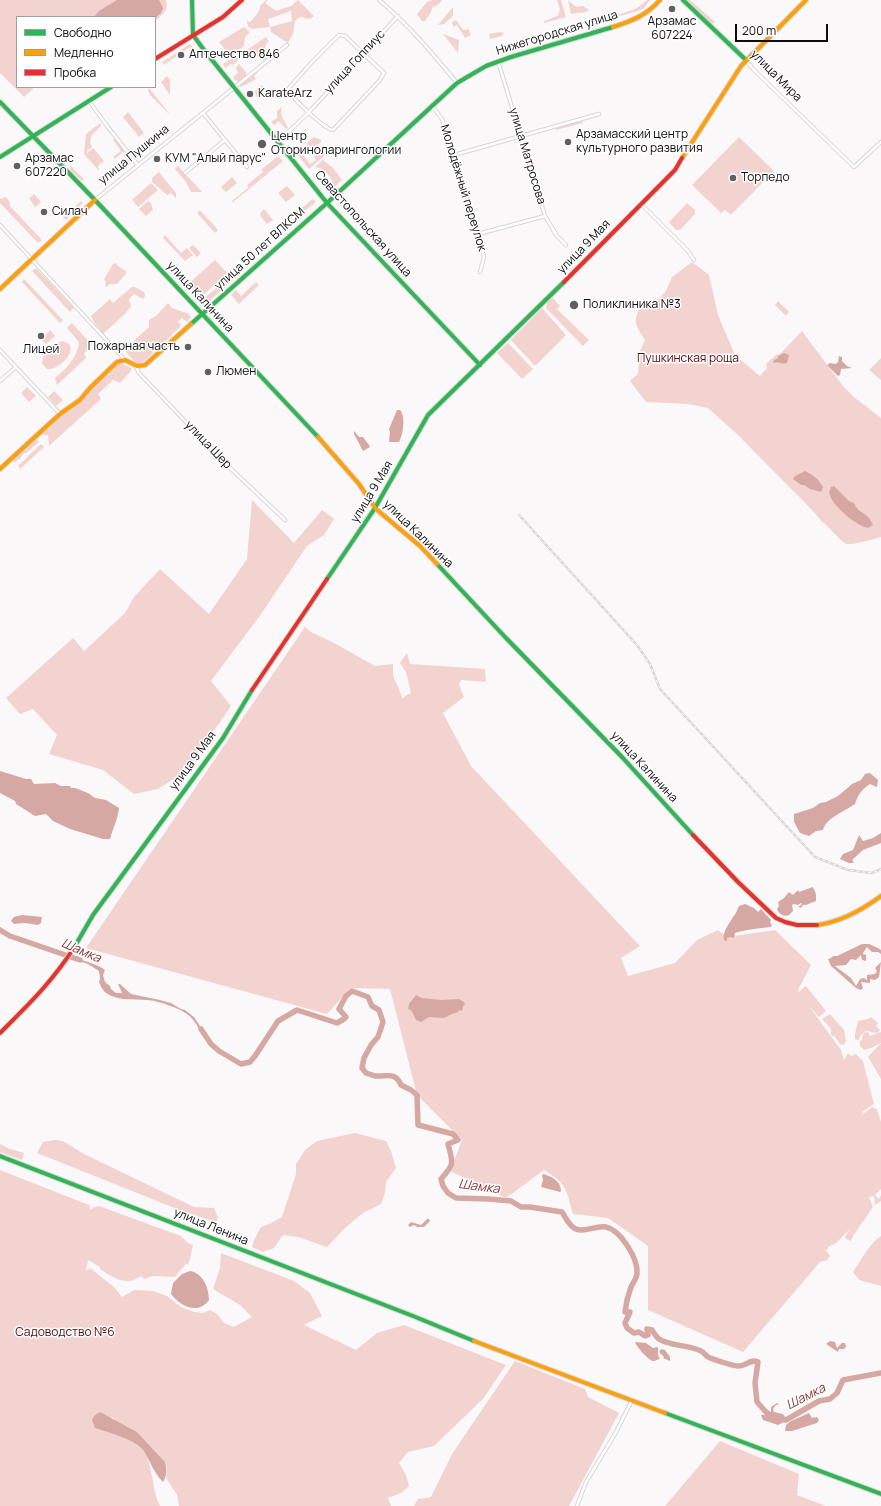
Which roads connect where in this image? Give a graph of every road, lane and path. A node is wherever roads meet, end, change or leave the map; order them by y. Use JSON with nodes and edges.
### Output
{"nodes":[{"id":1,"x":192,"y":0,"type":"edge"},
{"id":2,"x":242,"y":0,"type":"edge"},
{"id":3,"x":379,"y":0,"type":"edge"},
{"id":4,"x":660,"y":0,"type":"edge"},
{"id":5,"x":683,"y":0,"type":"edge"},
{"id":6,"x":806,"y":0,"type":"edge"},
{"id":7,"x":398,"y":16,"type":"junction"},
{"id":8,"x":193,"y":34,"type":"junction"},
{"id":9,"x":287,"y":45,"type":"dead end"},
{"id":10,"x":363,"y":53,"type":"junction"},
{"id":11,"x":156,"y":58,"type":"edge"},
{"id":12,"x":746,"y":60,"type":"junction"},
{"id":13,"x":498,"y":61,"type":"junction"},
{"id":14,"x":457,"y":83,"type":"junction"},
{"id":15,"x":234,"y":87,"type":"junction"},
{"id":16,"x":109,"y":88,"type":"edge"},
{"id":17,"x":89,"y":101,"type":"junction"},
{"id":18,"x":0,"y":102,"type":"edge"},
{"id":19,"x":432,"y":106,"type":"junction"},
{"id":20,"x":309,"y":112,"type":"junction"},
{"id":21,"x":203,"y":113,"type":"junction"},
{"id":22,"x":599,"y":114,"type":"dead end"},
{"id":23,"x":33,"y":136,"type":"junction"},
{"id":24,"x":521,"y":136,"type":"junction"},
{"id":25,"x":225,"y":140,"type":"junction"},
{"id":26,"x":278,"y":142,"type":"junction"},
{"id":27,"x":881,"y":142,"type":"edge"},
{"id":28,"x":454,"y":155,"type":"junction"},
{"id":29,"x":0,"y":157,"type":"edge"},
{"id":30,"x":138,"y":165,"type":"junction"},
{"id":31,"x":247,"y":167,"type":"dead end"},
{"id":32,"x":185,"y":173,"type":"dead end"},
{"id":33,"x":95,"y":200,"type":"junction"},
{"id":34,"x":327,"y":203,"type":"junction"},
{"id":35,"x":641,"y":204,"type":"junction"},
{"id":36,"x":545,"y":216,"type":"junction"},
{"id":37,"x":0,"y":225,"type":"edge"},
{"id":38,"x":478,"y":234,"type":"junction"},
{"id":39,"x":566,"y":245,"type":"dead end"},
{"id":40,"x":32,"y":259,"type":"junction"},
{"id":41,"x":694,"y":260,"type":"dead end"},
{"id":42,"x":480,"y":272,"type":"dead end"},
{"id":43,"x":0,"y":289,"type":"edge"},
{"id":44,"x":202,"y":314,"type":"junction"},
{"id":45,"x":0,"y":350,"type":"edge"},
{"id":46,"x":125,"y":360,"type":"junction"},
{"id":47,"x":480,"y":365,"type":"junction"},
{"id":48,"x":16,"y":367,"type":"junction"},
{"id":49,"x":136,"y":367,"type":"junction"},
{"id":50,"x":0,"y":381,"type":"edge"},
{"id":51,"x":60,"y":414,"type":"junction"},
{"id":52,"x":0,"y":468,"type":"edge"},
{"id":53,"x":375,"y":508,"type":"junction"},
{"id":54,"x":285,"y":520,"type":"dead end"},
{"id":55,"x":881,"y":896,"type":"edge"},
{"id":56,"x":0,"y":1034,"type":"edge"},
{"id":57,"x":0,"y":1156,"type":"edge"},
{"id":58,"x":632,"y":1400,"type":"junction"},
{"id":59,"x":881,"y":1494,"type":"edge"},
{"id":60,"x":577,"y":1506,"type":"edge"}],
"edges":[{"from":1,"to":8,"type":"street"},
{"from":2,"to":8,"type":"street"},
{"from":3,"to":7,"type":"street"},
{"from":4,"to":13,"type":"street","name":"Нижегородская улица"},
{"from":5,"to":12,"type":"street","name":"улица Мира"},
{"from":6,"to":12,"type":"street","name":"улица 9 Мая"},
{"from":7,"to":10,"type":"street","name":"улица Гоппиус"},
{"from":7,"to":14,"type":"street"},
{"from":8,"to":11,"type":"street"},
{"from":8,"to":15,"type":"street","name":"Севастопольская улица"},
{"from":9,"to":15,"type":"street","name":"улица Пушкина"},
{"from":10,"to":20,"type":"street","name":"улица Гоппиус"},
{"from":10,"to":20,"type":"street"},
{"from":10,"to":20,"type":"street"},
{"from":12,"to":27,"type":"street","name":"улица Мира"},
{"from":12,"to":35,"type":"street","name":"улица 9 Мая"},
{"from":13,"to":14,"type":"street","name":"Нижегородская улица"},
{"from":13,"to":24,"type":"street","name":"улица Матросова"},
{"from":14,"to":19,"type":"street","name":"улица 50 лет ВЛКСМ"},
{"from":15,"to":21,"type":"street","name":"улица Пушкина"},
{"from":15,"to":26,"type":"street","name":"Севастопольская улица"},
{"from":16,"to":17,"type":"street"},
{"from":17,"to":23,"type":"street"},
{"from":17,"to":30,"type":"street"},
{"from":18,"to":23,"type":"street","name":"улица Калинина"},
{"from":19,"to":28,"type":"street","name":"Молодёжный переулок"},
{"from":19,"to":34,"type":"street","name":"улица 50 лет ВЛКСМ"},
{"from":20,"to":26,"type":"street","name":"улица Гоппиус"},
{"from":21,"to":25,"type":"street"},
{"from":21,"to":30,"type":"street","name":"улица Пушкина"},
{"from":22,"to":24,"type":"street"},
{"from":23,"to":29,"type":"street"},
{"from":23,"to":33,"type":"street","name":"улица Калинина"},
{"from":24,"to":28,"type":"street"},
{"from":24,"to":36,"type":"street","name":"улица Матросова"},
{"from":25,"to":31,"type":"street"},
{"from":25,"to":32,"type":"street"},
{"from":26,"to":34,"type":"street","name":"Севастопольская улица"},
{"from":28,"to":38,"type":"street","name":"Молодёжный переулок"},
{"from":30,"to":33,"type":"street","name":"улица Пушкина"},
{"from":33,"to":40,"type":"street","name":"улица Пушкина"},
{"from":33,"to":44,"type":"street","name":"улица Калинина"},
{"from":34,"to":44,"type":"street","name":"улица 50 лет ВЛКСМ"},
{"from":34,"to":47,"type":"street","name":"Севастопольская улица"},
{"from":35,"to":41,"type":"street"},
{"from":35,"to":47,"type":"street","name":"улица 9 Мая"},
{"from":36,"to":38,"type":"street"},
{"from":36,"to":39,"type":"street","name":"улица Матросова"},
{"from":37,"to":40,"type":"street"},
{"from":38,"to":42,"type":"street","name":"Молодёжный переулок"},
{"from":40,"to":43,"type":"street","name":"улица Пушкина"},
{"from":40,"to":46,"type":"street"},
{"from":44,"to":49,"type":"street","name":"улица 50 лет ВЛКСМ"},
{"from":44,"to":53,"type":"street","name":"улица Калинина"},
{"from":45,"to":48,"type":"street"},
{"from":46,"to":49,"type":"street"},
{"from":46,"to":51,"type":"street"},
{"from":47,"to":53,"type":"street","name":"улица 9 Мая"},
{"from":48,"to":50,"type":"street"},
{"from":48,"to":51,"type":"street"},
{"from":49,"to":54,"type":"street","name":"улица Шер"},
{"from":51,"to":52,"type":"street"},
{"from":53,"to":55,"type":"street","name":"улица Калинина"},
{"from":53,"to":56,"type":"street","name":"улица 9 Мая"},
{"from":57,"to":58,"type":"street","name":"улица Ленина"},
{"from":58,"to":59,"type":"street","name":"улица Ленина"},
{"from":58,"to":60,"type":"street"}]}
